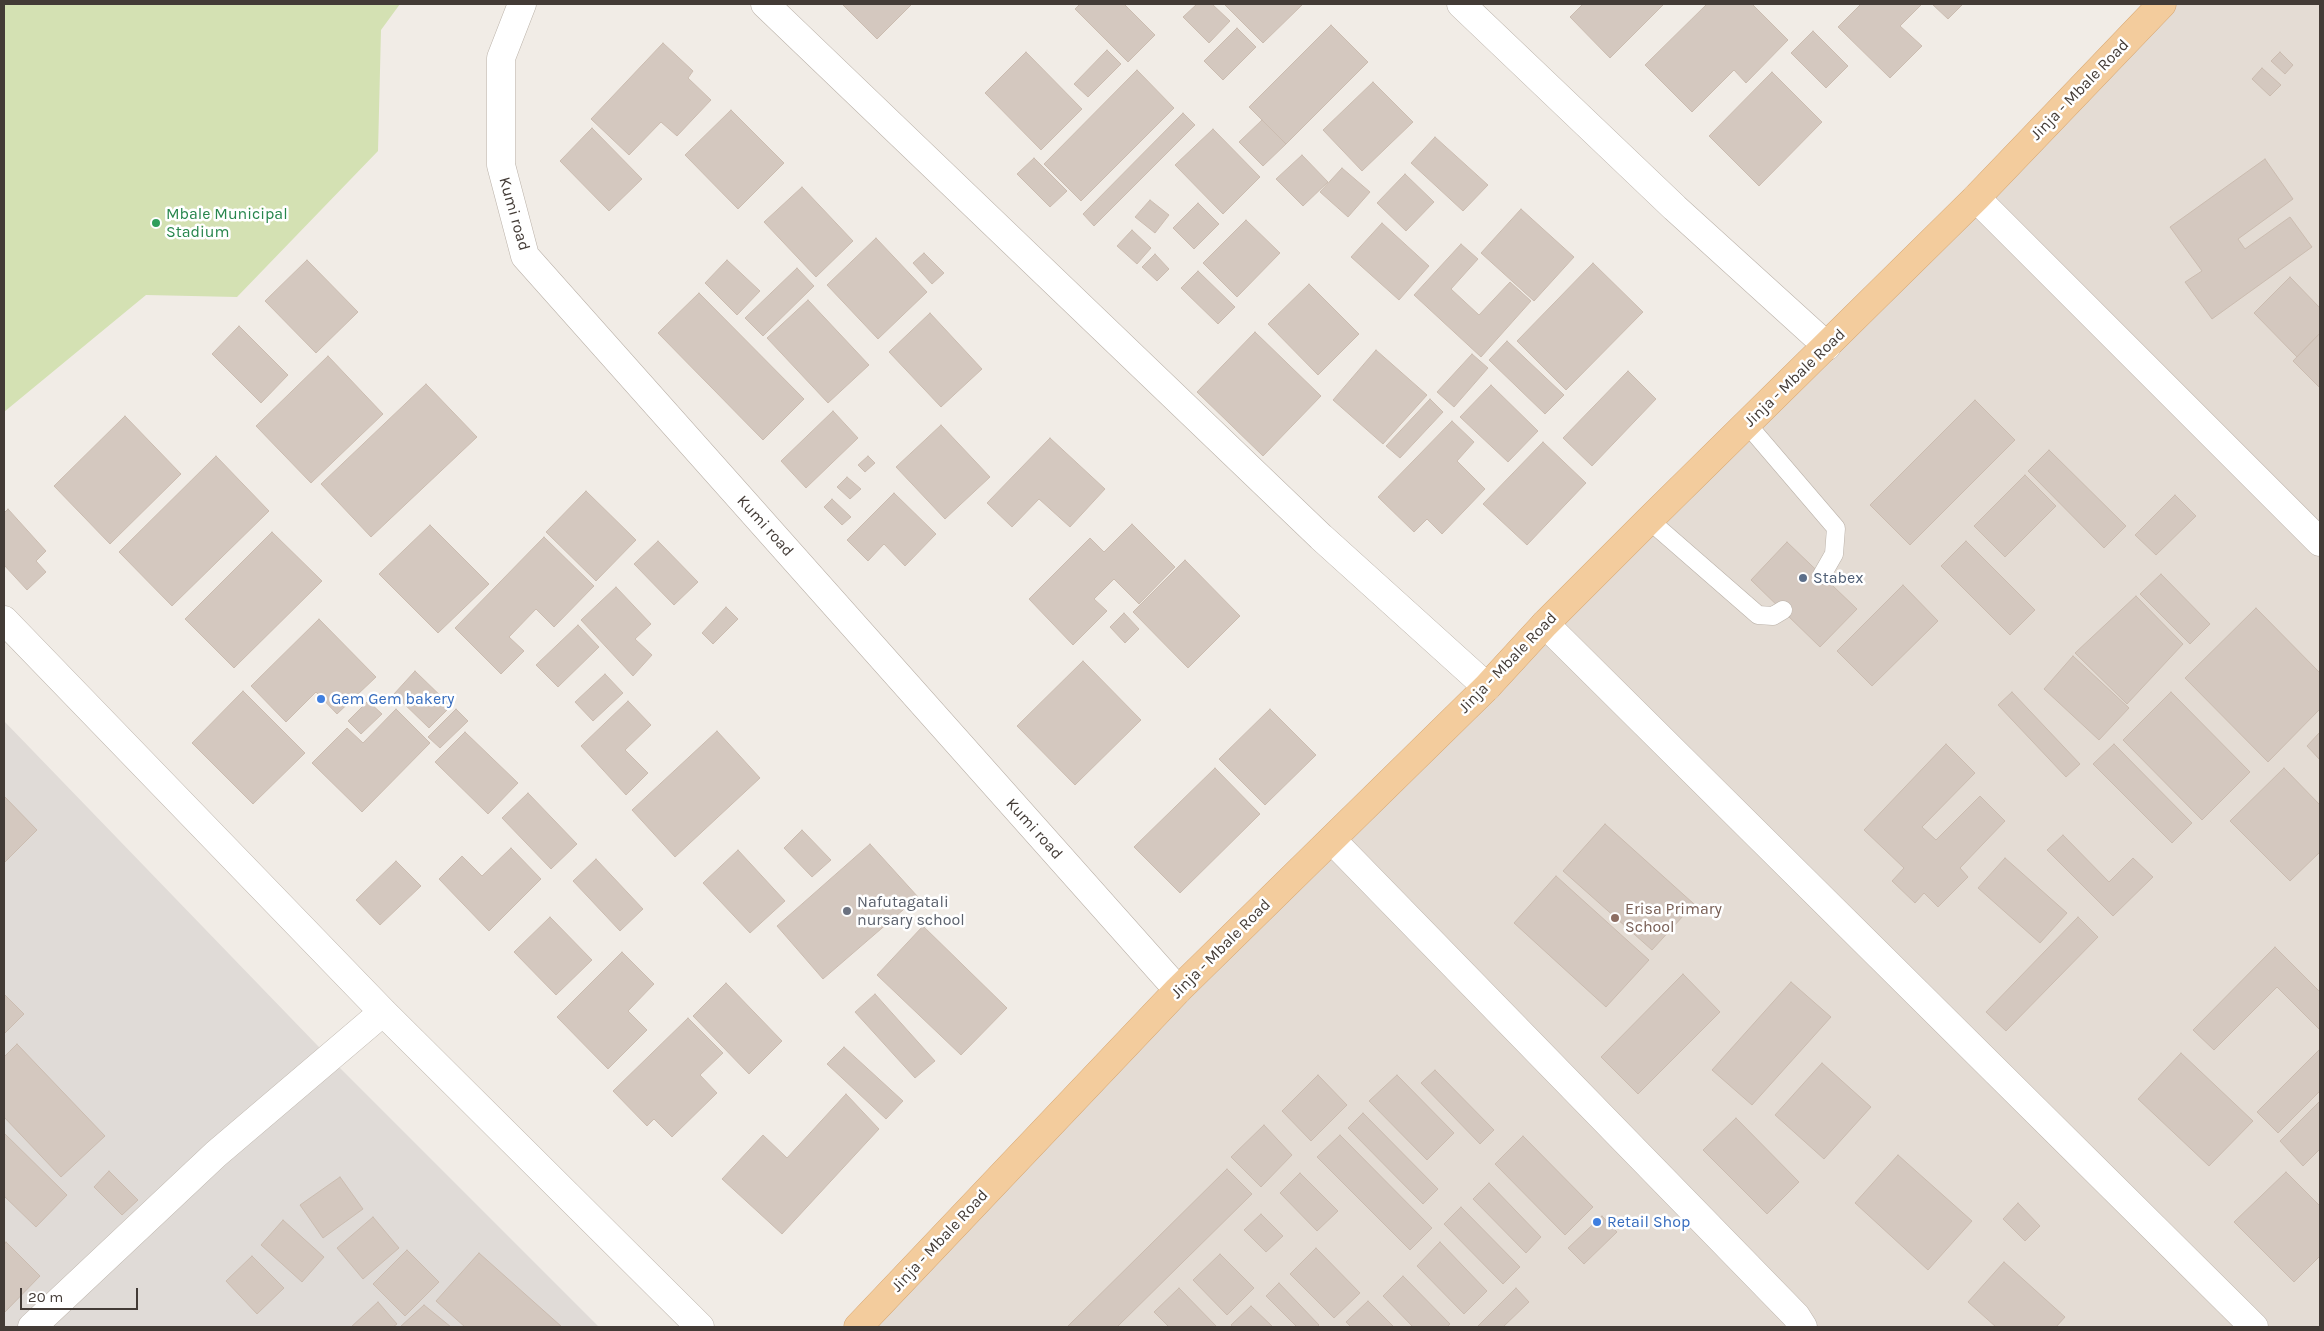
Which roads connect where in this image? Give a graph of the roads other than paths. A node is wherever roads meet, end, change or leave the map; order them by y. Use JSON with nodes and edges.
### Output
{"nodes":[{"id":1,"x":522,"y":4,"type":"edge"},
{"id":2,"x":765,"y":4,"type":"edge"},
{"id":3,"x":1461,"y":4,"type":"edge"},
{"id":4,"x":2162,"y":4,"type":"edge"},
{"id":5,"x":1976,"y":198,"type":"junction"},
{"id":6,"x":1828,"y":346,"type":"junction"},
{"id":7,"x":1747,"y":424,"type":"junction"},
{"id":8,"x":1648,"y":520,"type":"junction"},
{"id":9,"x":2320,"y":542,"type":"edge"},
{"id":10,"x":1822,"y":575,"type":"dead end"},
{"id":11,"x":1783,"y":610,"type":"dead end"},
{"id":12,"x":4,"y":620,"type":"edge"},
{"id":13,"x":1545,"y":624,"type":"junction"},
{"id":14,"x":1487,"y":687,"type":"junction"},
{"id":15,"x":1332,"y":840,"type":"junction"},
{"id":16,"x":1178,"y":990,"type":"junction"},
{"id":17,"x":383,"y":1012,"type":"junction"},
{"id":18,"x":32,"y":1327,"type":"edge"},
{"id":19,"x":700,"y":1327,"type":"edge"},
{"id":20,"x":858,"y":1327,"type":"edge"},
{"id":21,"x":1803,"y":1327,"type":"edge"},
{"id":22,"x":2254,"y":1327,"type":"edge"}],
"edges":[{"from":1,"to":16,"type":"street","name":"Kumi road"},
{"from":2,"to":14,"type":"street"},
{"from":3,"to":6,"type":"street"},
{"from":4,"to":5,"type":"main road","name":"Jinja - Mbale Road"},
{"from":5,"to":6,"type":"main road","name":"Jinja - Mbale Road"},
{"from":5,"to":9,"type":"street"},
{"from":6,"to":7,"type":"main road","name":"Jinja - Mbale Road"},
{"from":7,"to":8,"type":"main road","name":"Jinja - Mbale Road"},
{"from":7,"to":10,"type":"lane"},
{"from":8,"to":11,"type":"lane"},
{"from":8,"to":13,"type":"main road","name":"Jinja - Mbale Road"},
{"from":12,"to":17,"type":"street"},
{"from":13,"to":14,"type":"main road","name":"Jinja - Mbale Road"},
{"from":13,"to":22,"type":"street"},
{"from":14,"to":15,"type":"main road","name":"Jinja - Mbale Road"},
{"from":15,"to":16,"type":"main road","name":"Jinja - Mbale Road"},
{"from":15,"to":21,"type":"street"},
{"from":16,"to":20,"type":"main road","name":"Jinja - Mbale Road"},
{"from":17,"to":18,"type":"street"},
{"from":17,"to":19,"type":"street"}]}
